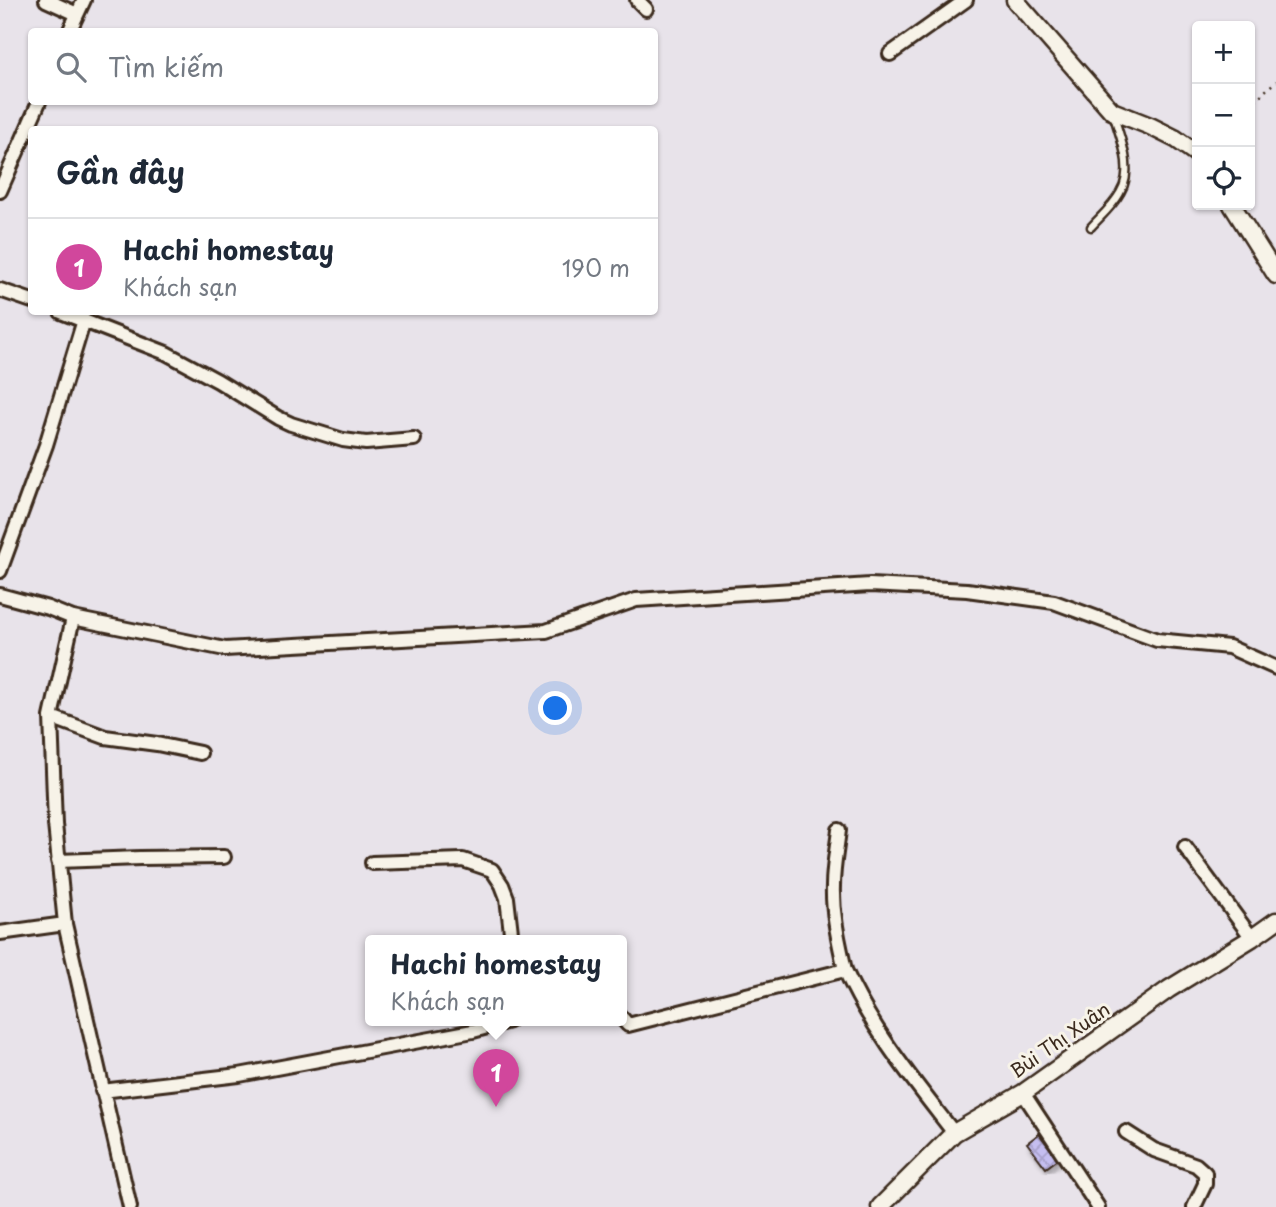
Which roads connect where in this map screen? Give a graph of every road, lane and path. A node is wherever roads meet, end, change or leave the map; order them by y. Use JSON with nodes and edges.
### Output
{"nodes":[{"id":1,"x":46,"y":0,"type":"edge"},
{"id":2,"x":84,"y":0,"type":"edge"},
{"id":3,"x":966,"y":0,"type":"edge"},
{"id":4,"x":1015,"y":0,"type":"edge"},
{"id":5,"x":77,"y":14,"type":"junction"},
{"id":6,"x":71,"y":28,"type":"edge"},
{"id":7,"x":890,"y":54,"type":"dead end"},
{"id":8,"x":1276,"y":81,"type":"edge"},
{"id":9,"x":1255,"y":100,"type":"edge"},
{"id":10,"x":38,"y":105,"type":"edge"},
{"id":11,"x":1112,"y":111,"type":"junction"},
{"id":12,"x":28,"y":126,"type":"edge"},
{"id":13,"x":28,"y":127,"type":"edge"},
{"id":14,"x":1192,"y":150,"type":"edge"},
{"id":15,"x":0,"y":191,"type":"edge"},
{"id":16,"x":1234,"y":210,"type":"edge"},
{"id":17,"x":1091,"y":227,"type":"dead end"},
{"id":18,"x":1276,"y":275,"type":"edge"},
{"id":19,"x":0,"y":290,"type":"edge"},
{"id":20,"x":28,"y":300,"type":"edge"},
{"id":21,"x":70,"y":315,"type":"edge"},
{"id":22,"x":84,"y":320,"type":"junction"},
{"id":23,"x":414,"y":439,"type":"dead end"},
{"id":24,"x":0,"y":571,"type":"edge"},
{"id":25,"x":0,"y":595,"type":"edge"},
{"id":26,"x":73,"y":618,"type":"junction"},
{"id":27,"x":1276,"y":668,"type":"edge"},
{"id":28,"x":51,"y":717,"type":"junction"},
{"id":29,"x":200,"y":753,"type":"dead end"},
{"id":30,"x":839,"y":830,"type":"dead end"},
{"id":31,"x":1185,"y":847,"type":"dead end"},
{"id":32,"x":224,"y":857,"type":"dead end"},
{"id":33,"x":58,"y":861,"type":"junction"},
{"id":34,"x":372,"y":863,"type":"dead end"},
{"id":35,"x":1276,"y":920,"type":"edge"},
{"id":36,"x":65,"y":924,"type":"junction"},
{"id":37,"x":0,"y":933,"type":"edge"},
{"id":38,"x":511,"y":935,"type":"edge"},
{"id":39,"x":1252,"y":938,"type":"junction"},
{"id":40,"x":845,"y":970,"type":"junction"},
{"id":41,"x":627,"y":1024,"type":"edge"},
{"id":42,"x":491,"y":1026,"type":"edge"},
{"id":43,"x":102,"y":1091,"type":"junction"},
{"id":44,"x":1023,"y":1093,"type":"junction"},
{"id":45,"x":1126,"y":1132,"type":"dead end"},
{"id":46,"x":954,"y":1133,"type":"junction"},
{"id":47,"x":130,"y":1207,"type":"edge"},
{"id":48,"x":880,"y":1207,"type":"edge"},
{"id":49,"x":1098,"y":1207,"type":"edge"},
{"id":50,"x":1194,"y":1207,"type":"edge"}],
"edges":[{"from":1,"to":5,"type":"street"},
{"from":2,"to":5,"type":"street"},
{"from":3,"to":7,"type":"street"},
{"from":4,"to":11,"type":"street"},
{"from":5,"to":6,"type":"street"},
{"from":8,"to":9,"type":"path"},
{"from":10,"to":12,"type":"street"},
{"from":11,"to":14,"type":"street"},
{"from":11,"to":17,"type":"lane"},
{"from":13,"to":15,"type":"street"},
{"from":16,"to":18,"type":"street"},
{"from":19,"to":20,"type":"street"},
{"from":21,"to":22,"type":"street"},
{"from":22,"to":23,"type":"street"},
{"from":22,"to":24,"type":"street"},
{"from":25,"to":26,"type":"street"},
{"from":26,"to":27,"type":"street"},
{"from":26,"to":28,"type":"street"},
{"from":28,"to":29,"type":"street"},
{"from":28,"to":33,"type":"street"},
{"from":30,"to":40,"type":"street"},
{"from":31,"to":39,"type":"street"},
{"from":32,"to":33,"type":"street"},
{"from":33,"to":36,"type":"street"},
{"from":34,"to":38,"type":"street"},
{"from":35,"to":39,"type":"street","name":"Bùi Thị Xuân"},
{"from":36,"to":37,"type":"street"},
{"from":36,"to":43,"type":"street"},
{"from":39,"to":44,"type":"street","name":"Bùi Thị Xuân"},
{"from":40,"to":41,"type":"street"},
{"from":40,"to":46,"type":"street"},
{"from":42,"to":43,"type":"street"},
{"from":43,"to":47,"type":"street"},
{"from":44,"to":46,"type":"street","name":"Bùi Thị Xuân"},
{"from":44,"to":49,"type":"street"},
{"from":45,"to":50,"type":"street"},
{"from":46,"to":48,"type":"street","name":"Bùi Thị Xuân"}]}
